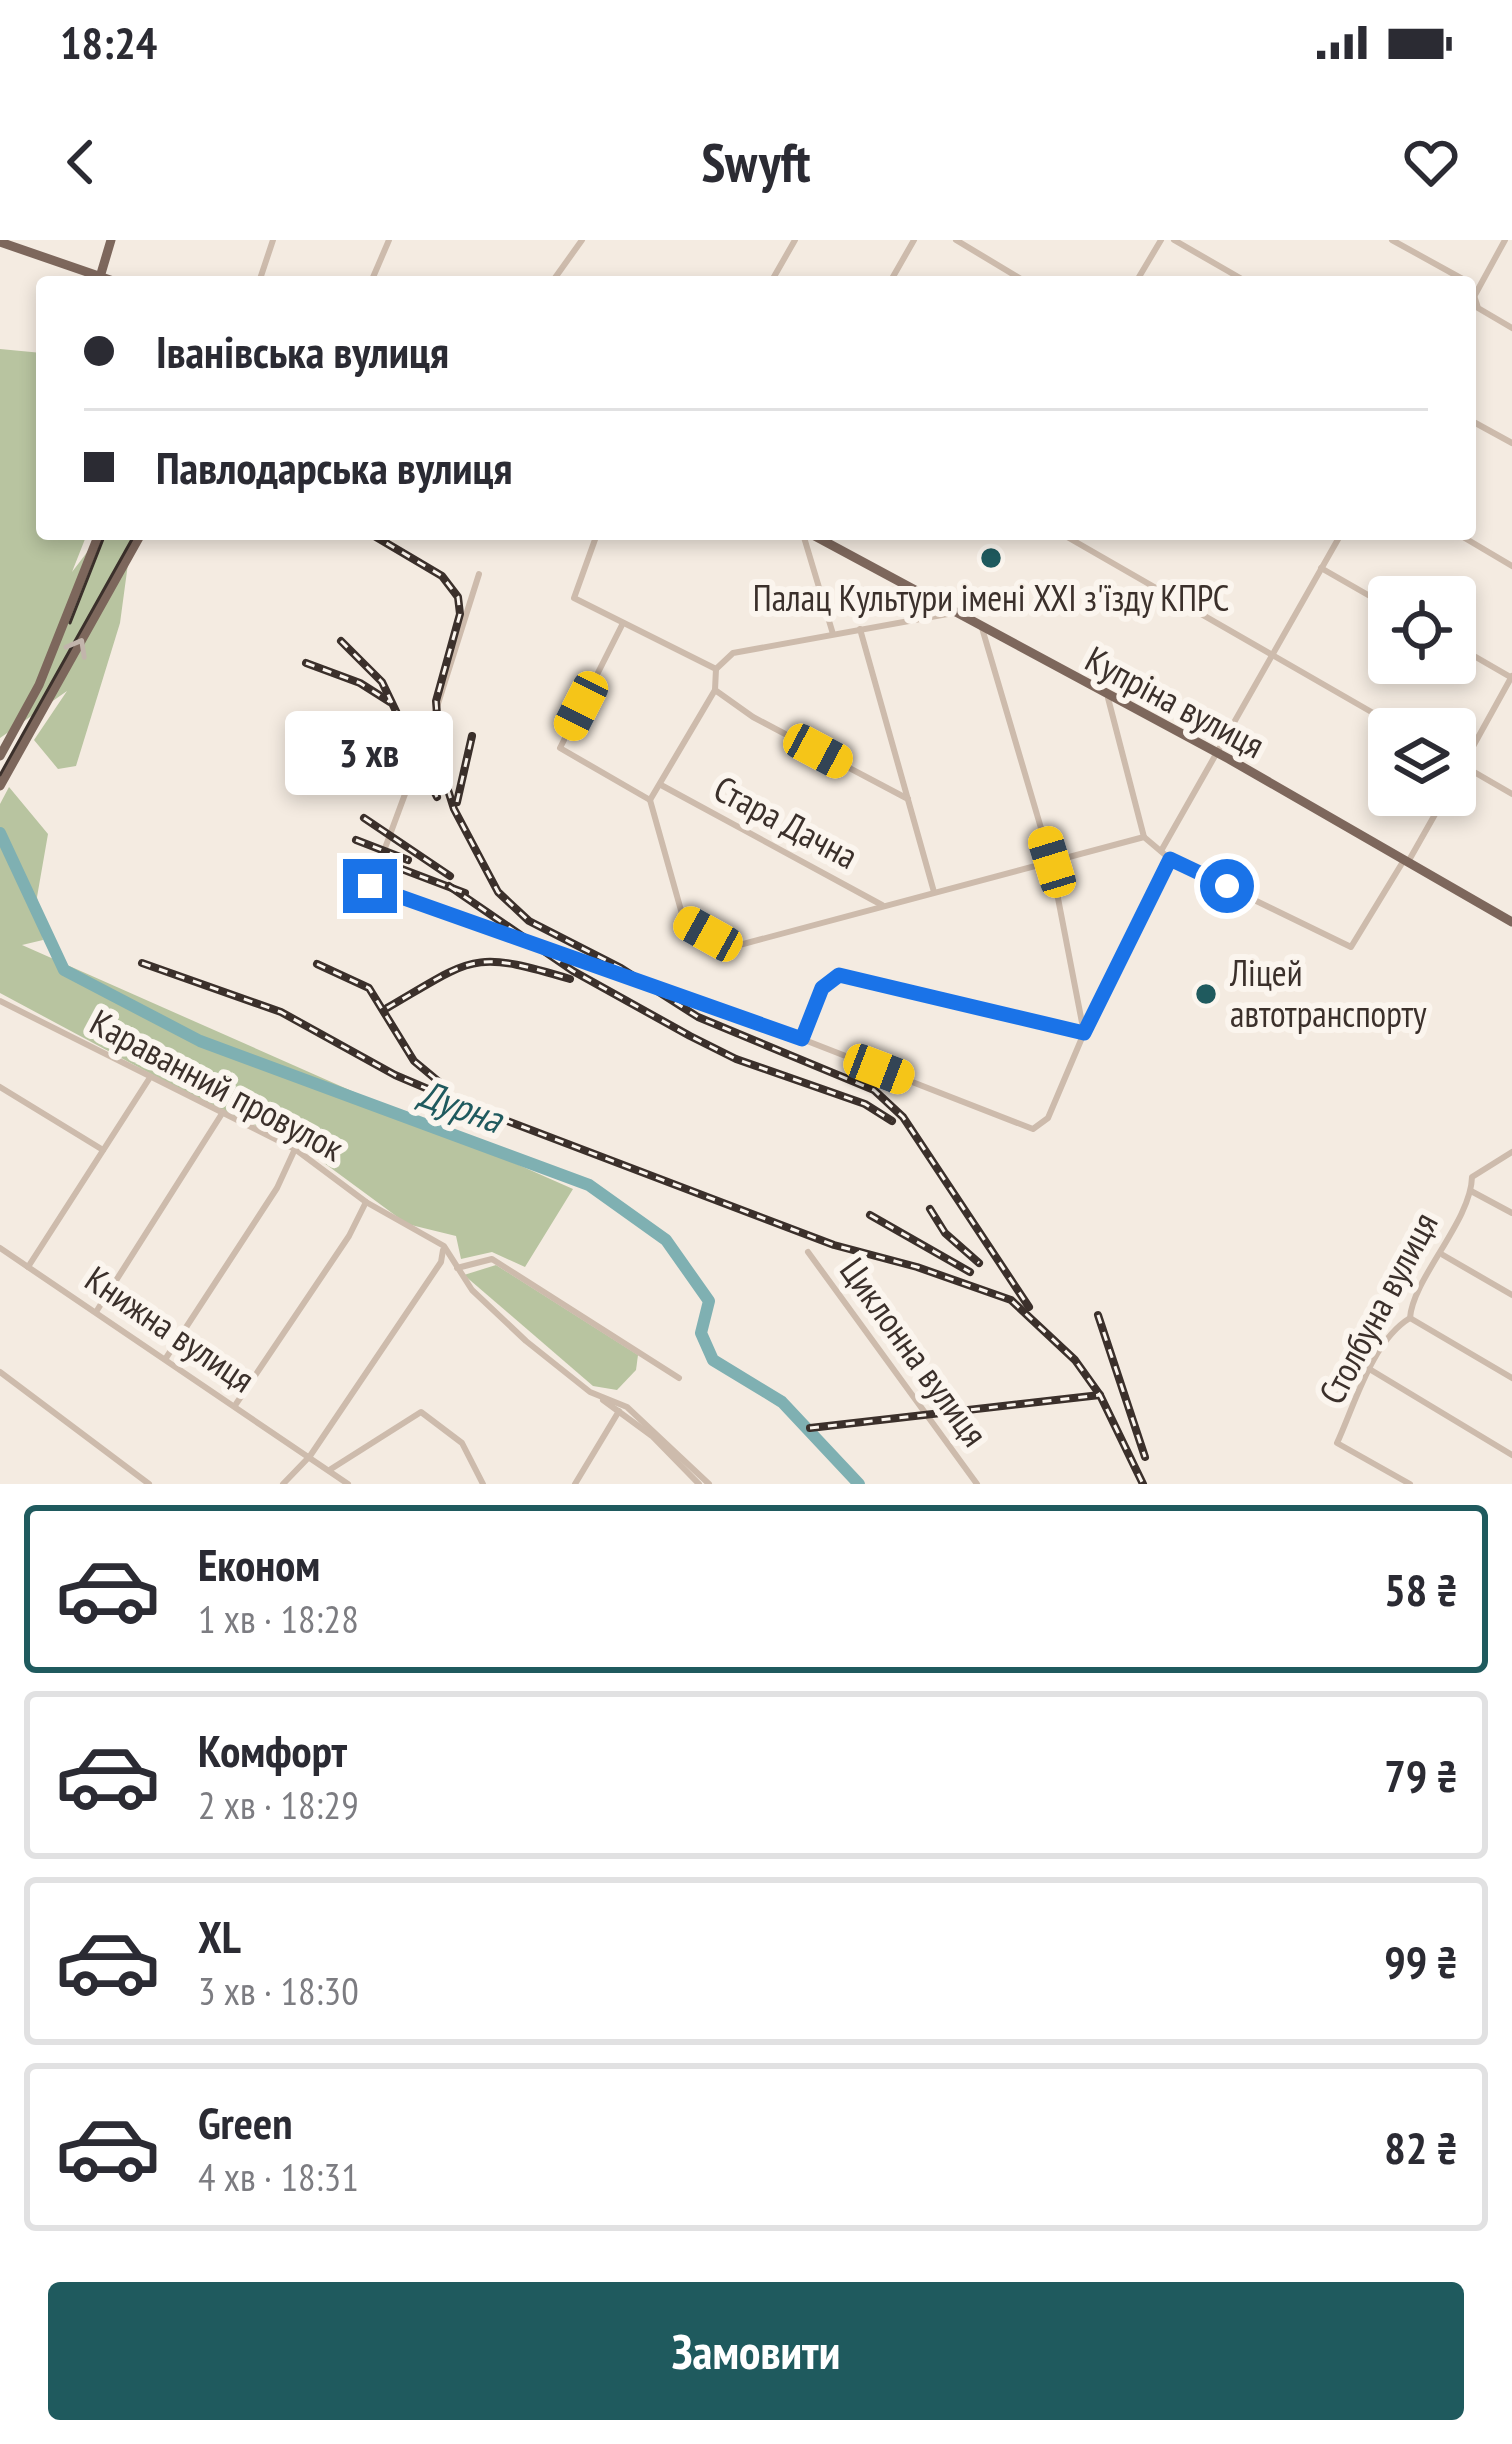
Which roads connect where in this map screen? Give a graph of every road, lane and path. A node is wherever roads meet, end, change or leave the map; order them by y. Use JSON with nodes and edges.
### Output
{"nodes":[{"id":1,"x":111,"y":240,"type":"edge"},
{"id":2,"x":273,"y":240,"type":"edge"},
{"id":3,"x":388,"y":240,"type":"edge"},
{"id":4,"x":582,"y":240,"type":"edge"},
{"id":5,"x":795,"y":240,"type":"edge"},
{"id":6,"x":914,"y":240,"type":"edge"},
{"id":7,"x":956,"y":240,"type":"edge"},
{"id":8,"x":1161,"y":240,"type":"edge"},
{"id":9,"x":1174,"y":240,"type":"edge"},
{"id":10,"x":1392,"y":240,"type":"edge"},
{"id":11,"x":1505,"y":240,"type":"edge"},
{"id":12,"x":0,"y":242,"type":"edge"},
{"id":13,"x":97,"y":276,"type":"edge"},
{"id":14,"x":100,"y":276,"type":"edge"},
{"id":15,"x":261,"y":276,"type":"edge"},
{"id":16,"x":373,"y":276,"type":"edge"},
{"id":17,"x":556,"y":276,"type":"edge"},
{"id":18,"x":775,"y":276,"type":"edge"},
{"id":19,"x":893,"y":276,"type":"edge"},
{"id":20,"x":1016,"y":276,"type":"edge"},
{"id":21,"x":1140,"y":276,"type":"edge"},
{"id":22,"x":1237,"y":276,"type":"edge"},
{"id":23,"x":1456,"y":276,"type":"edge"},
{"id":24,"x":1476,"y":294,"type":"edge"},
{"id":25,"x":1476,"y":300,"type":"edge"},
{"id":26,"x":1512,"y":328,"type":"edge"},
{"id":27,"x":1476,"y":423,"type":"edge"},
{"id":28,"x":1512,"y":443,"type":"edge"},
{"id":29,"x":97,"y":540,"type":"edge"},
{"id":30,"x":138,"y":540,"type":"edge"},
{"id":31,"x":595,"y":540,"type":"edge"},
{"id":32,"x":809,"y":540,"type":"edge"},
{"id":33,"x":818,"y":540,"type":"edge"},
{"id":34,"x":1073,"y":540,"type":"edge"},
{"id":35,"x":1337,"y":540,"type":"edge"},
{"id":36,"x":1468,"y":540,"type":"edge"},
{"id":37,"x":1512,"y":566,"type":"edge"},
{"id":38,"x":1321,"y":568,"type":"junction"},
{"id":39,"x":479,"y":574,"type":"dead end"},
{"id":40,"x":1368,"y":595,"type":"edge"},
{"id":41,"x":953,"y":613,"type":"junction"},
{"id":42,"x":623,"y":623,"type":"junction"},
{"id":43,"x":982,"y":628,"type":"junction"},
{"id":44,"x":860,"y":629,"type":"junction"},
{"id":45,"x":834,"y":634,"type":"junction"},
{"id":46,"x":1272,"y":652,"type":"junction"},
{"id":47,"x":1476,"y":657,"type":"edge"},
{"id":48,"x":716,"y":669,"type":"junction"},
{"id":49,"x":1512,"y":677,"type":"edge"},
{"id":50,"x":716,"y":690,"type":"junction"},
{"id":51,"x":1108,"y":698,"type":"junction"},
{"id":52,"x":1368,"y":709,"type":"edge"},
{"id":53,"x":1476,"y":735,"type":"edge"},
{"id":54,"x":1214,"y":754,"type":"junction"},
{"id":55,"x":0,"y":756,"type":"edge"},
{"id":56,"x":1476,"y":773,"type":"edge"},
{"id":57,"x":0,"y":785,"type":"edge"},
{"id":58,"x":661,"y":785,"type":"junction"},
{"id":59,"x":1512,"y":794,"type":"edge"},
{"id":60,"x":908,"y":799,"type":"junction"},
{"id":61,"x":650,"y":800,"type":"junction"},
{"id":62,"x":1433,"y":816,"type":"edge"},
{"id":63,"x":1144,"y":837,"type":"junction"},
{"id":64,"x":1161,"y":851,"type":"junction"},
{"id":65,"x":1170,"y":859,"type":"junction"},
{"id":66,"x":1406,"y":861,"type":"junction"},
{"id":67,"x":1052,"y":862,"type":"junction"},
{"id":68,"x":935,"y":893,"type":"junction"},
{"id":69,"x":886,"y":907,"type":"junction"},
{"id":70,"x":1512,"y":922,"type":"edge"},
{"id":71,"x":0,"y":1001,"type":"edge"},
{"id":72,"x":1084,"y":1033,"type":"junction"},
{"id":73,"x":802,"y":1039,"type":"junction"},
{"id":74,"x":149,"y":1079,"type":"junction"},
{"id":75,"x":0,"y":1088,"type":"edge"},
{"id":76,"x":223,"y":1112,"type":"junction"},
{"id":77,"x":295,"y":1149,"type":"junction"},
{"id":78,"x":103,"y":1150,"type":"junction"},
{"id":79,"x":1512,"y":1152,"type":"edge"},
{"id":80,"x":1472,"y":1191,"type":"junction"},
{"id":81,"x":366,"y":1202,"type":"junction"},
{"id":82,"x":1512,"y":1213,"type":"edge"},
{"id":83,"x":444,"y":1246,"type":"junction"},
{"id":84,"x":0,"y":1248,"type":"edge"},
{"id":85,"x":808,"y":1252,"type":"dead end"},
{"id":86,"x":1443,"y":1255,"type":"junction"},
{"id":87,"x":28,"y":1267,"type":"junction"},
{"id":88,"x":458,"y":1268,"type":"junction"},
{"id":89,"x":1512,"y":1295,"type":"edge"},
{"id":90,"x":96,"y":1312,"type":"junction"},
{"id":91,"x":1410,"y":1318,"type":"junction"},
{"id":92,"x":166,"y":1358,"type":"junction"},
{"id":93,"x":1370,"y":1370,"type":"junction"},
{"id":94,"x":0,"y":1372,"type":"edge"},
{"id":95,"x":680,"y":1378,"type":"dead end"},
{"id":96,"x":1512,"y":1378,"type":"edge"},
{"id":97,"x":590,"y":1392,"type":"junction"},
{"id":98,"x":236,"y":1404,"type":"junction"},
{"id":99,"x":620,"y":1411,"type":"junction"},
{"id":100,"x":1512,"y":1455,"type":"edge"},
{"id":101,"x":310,"y":1456,"type":"junction"},
{"id":102,"x":331,"y":1469,"type":"junction"},
{"id":103,"x":149,"y":1484,"type":"edge"},
{"id":104,"x":283,"y":1484,"type":"edge"},
{"id":105,"x":347,"y":1484,"type":"edge"},
{"id":106,"x":483,"y":1484,"type":"edge"},
{"id":107,"x":575,"y":1484,"type":"edge"},
{"id":108,"x":699,"y":1484,"type":"edge"},
{"id":109,"x":709,"y":1484,"type":"edge"},
{"id":110,"x":977,"y":1484,"type":"edge"},
{"id":111,"x":1410,"y":1484,"type":"edge"}],
"edges":[{"from":1,"to":14,"type":"main road"},
{"from":2,"to":15,"type":"street"},
{"from":3,"to":16,"type":"street"},
{"from":4,"to":17,"type":"street"},
{"from":5,"to":18,"type":"street"},
{"from":6,"to":19,"type":"street"},
{"from":7,"to":20,"type":"street"},
{"from":8,"to":21,"type":"street"},
{"from":9,"to":22,"type":"street"},
{"from":10,"to":23,"type":"street"},
{"from":11,"to":24,"type":"street"},
{"from":12,"to":13,"type":"main road"},
{"from":25,"to":26,"type":"street"},
{"from":27,"to":28,"type":"street"},
{"from":29,"to":55,"type":"main road"},
{"from":57,"to":30,"type":"main road","one_way":true},
{"from":31,"to":42,"type":"street"},
{"from":32,"to":45,"type":"street"},
{"from":33,"to":41,"type":"main road","name":"Купріна вулиця"},
{"from":34,"to":46,"type":"street"},
{"from":35,"to":38,"type":"street"},
{"from":36,"to":37,"type":"street"},
{"from":38,"to":40,"type":"street"},
{"from":38,"to":46,"type":"street"},
{"from":39,"to":73,"type":"street"},
{"from":41,"to":43,"type":"main road","name":"Купріна вулиця"},
{"from":41,"to":44,"type":"street"},
{"from":42,"to":48,"type":"street"},
{"from":42,"to":61,"type":"street"},
{"from":43,"to":51,"type":"main road","name":"Купріна вулиця"},
{"from":43,"to":67,"type":"street"},
{"from":44,"to":45,"type":"street"},
{"from":44,"to":60,"type":"street"},
{"from":45,"to":48,"type":"street"},
{"from":46,"to":52,"type":"street"},
{"from":46,"to":54,"type":"street"},
{"from":47,"to":49,"type":"street"},
{"from":48,"to":50,"type":"street"},
{"from":49,"to":53,"type":"street"},
{"from":50,"to":58,"type":"street"},
{"from":50,"to":60,"type":"street"},
{"from":51,"to":54,"type":"main road","name":"Купріна вулиця"},
{"from":51,"to":63,"type":"street"},
{"from":54,"to":64,"type":"street"},
{"from":54,"to":66,"type":"main road","name":"Купріна вулиця"},
{"from":56,"to":59,"type":"street"},
{"from":58,"to":61,"type":"street"},
{"from":58,"to":69,"type":"street","name":"Стара Дачна"},
{"from":60,"to":68,"type":"street"},
{"from":61,"to":69,"type":"street"},
{"from":62,"to":66,"type":"street"},
{"from":63,"to":64,"type":"street"},
{"from":63,"to":67,"type":"street"},
{"from":64,"to":65,"type":"street"},
{"from":65,"to":66,"type":"street"},
{"from":65,"to":72,"type":"street"},
{"from":66,"to":70,"type":"main road","name":"Купріна вулиця"},
{"from":67,"to":68,"type":"street"},
{"from":67,"to":72,"type":"street"},
{"from":68,"to":69,"type":"street"},
{"from":71,"to":74,"type":"street","name":"Караванний провулок"},
{"from":72,"to":73,"type":"street"},
{"from":72,"to":73,"type":"street"},
{"from":74,"to":76,"type":"street","name":"Караванний провулок"},
{"from":74,"to":78,"type":"street"},
{"from":75,"to":78,"type":"street"},
{"from":76,"to":77,"type":"street","name":"Караванний провулок"},
{"from":76,"to":90,"type":"street"},
{"from":77,"to":81,"type":"street","name":"Караванний провулок"},
{"from":77,"to":92,"type":"street"},
{"from":78,"to":87,"type":"street"},
{"from":79,"to":80,"type":"street","name":"Столбуна вулиця"},
{"from":80,"to":82,"type":"street"},
{"from":80,"to":86,"type":"street","name":"Столбуна вулиця"},
{"from":81,"to":83,"type":"street","name":"Караванний провулок"},
{"from":81,"to":98,"type":"street"},
{"from":83,"to":88,"type":"street","name":"Караванний провулок"},
{"from":83,"to":101,"type":"street"},
{"from":84,"to":87,"type":"street","name":"Книжна вулиця"},
{"from":85,"to":110,"type":"street","name":"Циклонна вулиця"},
{"from":86,"to":89,"type":"street"},
{"from":86,"to":91,"type":"street","name":"Столбуна вулиця"},
{"from":87,"to":90,"type":"street","name":"Книжна вулиця"},
{"from":88,"to":95,"type":"street"},
{"from":88,"to":97,"type":"street","name":"Караванний провулок"},
{"from":90,"to":92,"type":"street","name":"Книжна вулиця"},
{"from":91,"to":93,"type":"street","name":"Столбуна вулиця"},
{"from":91,"to":96,"type":"street"},
{"from":92,"to":98,"type":"street","name":"Книжна вулиця"},
{"from":93,"to":100,"type":"street"},
{"from":93,"to":111,"type":"street","name":"Столбуна вулиця"},
{"from":94,"to":103,"type":"street"},
{"from":97,"to":99,"type":"street"},
{"from":97,"to":109,"type":"street"},
{"from":98,"to":101,"type":"street","name":"Книжна вулиця"},
{"from":99,"to":107,"type":"street"},
{"from":99,"to":108,"type":"street"},
{"from":101,"to":102,"type":"street","name":"Книжна вулиця"},
{"from":101,"to":104,"type":"street"},
{"from":102,"to":105,"type":"street","name":"Книжна вулиця"},
{"from":102,"to":106,"type":"street"}]}
